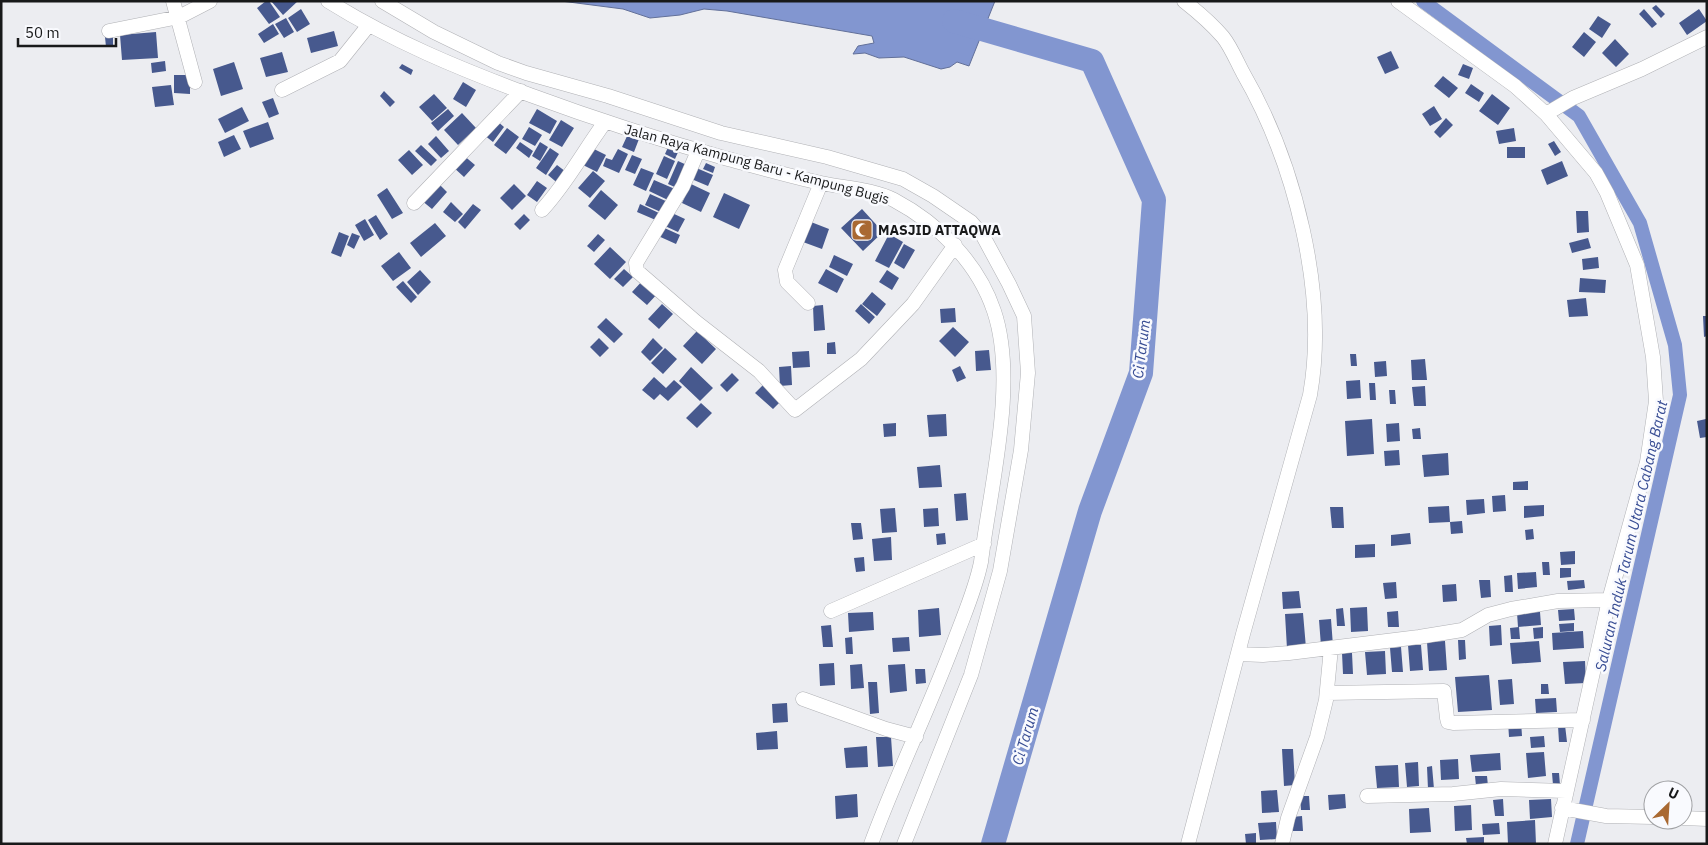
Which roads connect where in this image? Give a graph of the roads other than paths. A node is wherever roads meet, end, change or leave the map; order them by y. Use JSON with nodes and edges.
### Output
{"nodes":[{"id":1,"x":173,"y":1,"type":"edge"},
{"id":2,"x":210,"y":1,"type":"edge"},
{"id":3,"x":328,"y":1,"type":"edge"},
{"id":4,"x":382,"y":1,"type":"edge"},
{"id":5,"x":1184,"y":1,"type":"edge"},
{"id":6,"x":1398,"y":1,"type":"edge"},
{"id":7,"x":178,"y":18,"type":"junction"},
{"id":8,"x":368,"y":26,"type":"junction"},
{"id":9,"x":109,"y":31,"type":"dead end"},
{"id":10,"x":1707,"y":37,"type":"edge"},
{"id":11,"x":195,"y":82,"type":"dead end"},
{"id":12,"x":282,"y":90,"type":"dead end"},
{"id":13,"x":521,"y":91,"type":"junction"},
{"id":14,"x":1551,"y":111,"type":"junction"},
{"id":15,"x":605,"y":122,"type":"junction"},
{"id":16,"x":698,"y":151,"type":"junction"},
{"id":17,"x":821,"y":183,"type":"junction"},
{"id":18,"x":414,"y":203,"type":"dead end"},
{"id":19,"x":542,"y":210,"type":"dead end"},
{"id":20,"x":955,"y":245,"type":"junction"},
{"id":21,"x":808,"y":303,"type":"dead end"},
{"id":22,"x":984,"y":544,"type":"junction"},
{"id":23,"x":1609,"y":600,"type":"junction"},
{"id":24,"x":831,"y":611,"type":"dead end"},
{"id":25,"x":1331,"y":648,"type":"junction"},
{"id":26,"x":1238,"y":654,"type":"junction"},
{"id":27,"x":1327,"y":693,"type":"junction"},
{"id":28,"x":803,"y":699,"type":"dead end"},
{"id":29,"x":1583,"y":720,"type":"junction"},
{"id":30,"x":916,"y":737,"type":"junction"},
{"id":31,"x":1566,"y":792,"type":"junction"},
{"id":32,"x":1367,"y":796,"type":"dead end"},
{"id":33,"x":1568,"y":809,"type":"junction"},
{"id":34,"x":1643,"y":816,"type":"edge"},
{"id":35,"x":1693,"y":818,"type":"edge"},
{"id":36,"x":1707,"y":819,"type":"edge"},
{"id":37,"x":871,"y":844,"type":"edge"},
{"id":38,"x":904,"y":844,"type":"edge"},
{"id":39,"x":1188,"y":844,"type":"edge"},
{"id":40,"x":1282,"y":844,"type":"edge"},
{"id":41,"x":1555,"y":844,"type":"edge"}],
"edges":[{"from":1,"to":7,"type":"street"},
{"from":2,"to":7,"type":"street"},
{"from":3,"to":8,"type":"street","name":"Jalan Raya Kampung Baru - Kampung Bugis"},
{"from":4,"to":38,"type":"street"},
{"from":5,"to":26,"type":"street"},
{"from":6,"to":14,"type":"street"},
{"from":7,"to":9,"type":"street"},
{"from":7,"to":11,"type":"street"},
{"from":8,"to":12,"type":"street"},
{"from":8,"to":13,"type":"street","name":"Jalan Raya Kampung Baru - Kampung Bugis"},
{"from":10,"to":14,"type":"street"},
{"from":13,"to":15,"type":"street","name":"Jalan Raya Kampung Baru - Kampung Bugis"},
{"from":13,"to":18,"type":"street"},
{"from":14,"to":23,"type":"street"},
{"from":15,"to":16,"type":"street","name":"Jalan Raya Kampung Baru - Kampung Bugis"},
{"from":15,"to":19,"type":"street"},
{"from":16,"to":17,"type":"street","name":"Jalan Raya Kampung Baru - Kampung Bugis"},
{"from":16,"to":20,"type":"street"},
{"from":17,"to":20,"type":"street","name":"Jalan Raya Kampung Baru - Kampung Bugis"},
{"from":17,"to":21,"type":"street"},
{"from":20,"to":22,"type":"street","name":"Jalan Raya Kampung Baru - Kampung Bugis"},
{"from":22,"to":24,"type":"street"},
{"from":22,"to":30,"type":"street","name":"Jalan Raya Kampung Baru - Kampung Bugis"},
{"from":23,"to":25,"type":"street"},
{"from":23,"to":29,"type":"street"},
{"from":25,"to":26,"type":"street"},
{"from":25,"to":27,"type":"street"},
{"from":26,"to":39,"type":"street"},
{"from":27,"to":29,"type":"street"},
{"from":27,"to":40,"type":"street"},
{"from":28,"to":30,"type":"street"},
{"from":29,"to":31,"type":"street"},
{"from":30,"to":37,"type":"street","name":"Jalan Raya Kampung Baru - Kampung Bugis"},
{"from":31,"to":32,"type":"street"},
{"from":31,"to":33,"type":"street"},
{"from":33,"to":34,"type":"street"},
{"from":33,"to":41,"type":"street"},
{"from":35,"to":36,"type":"street"}]}
